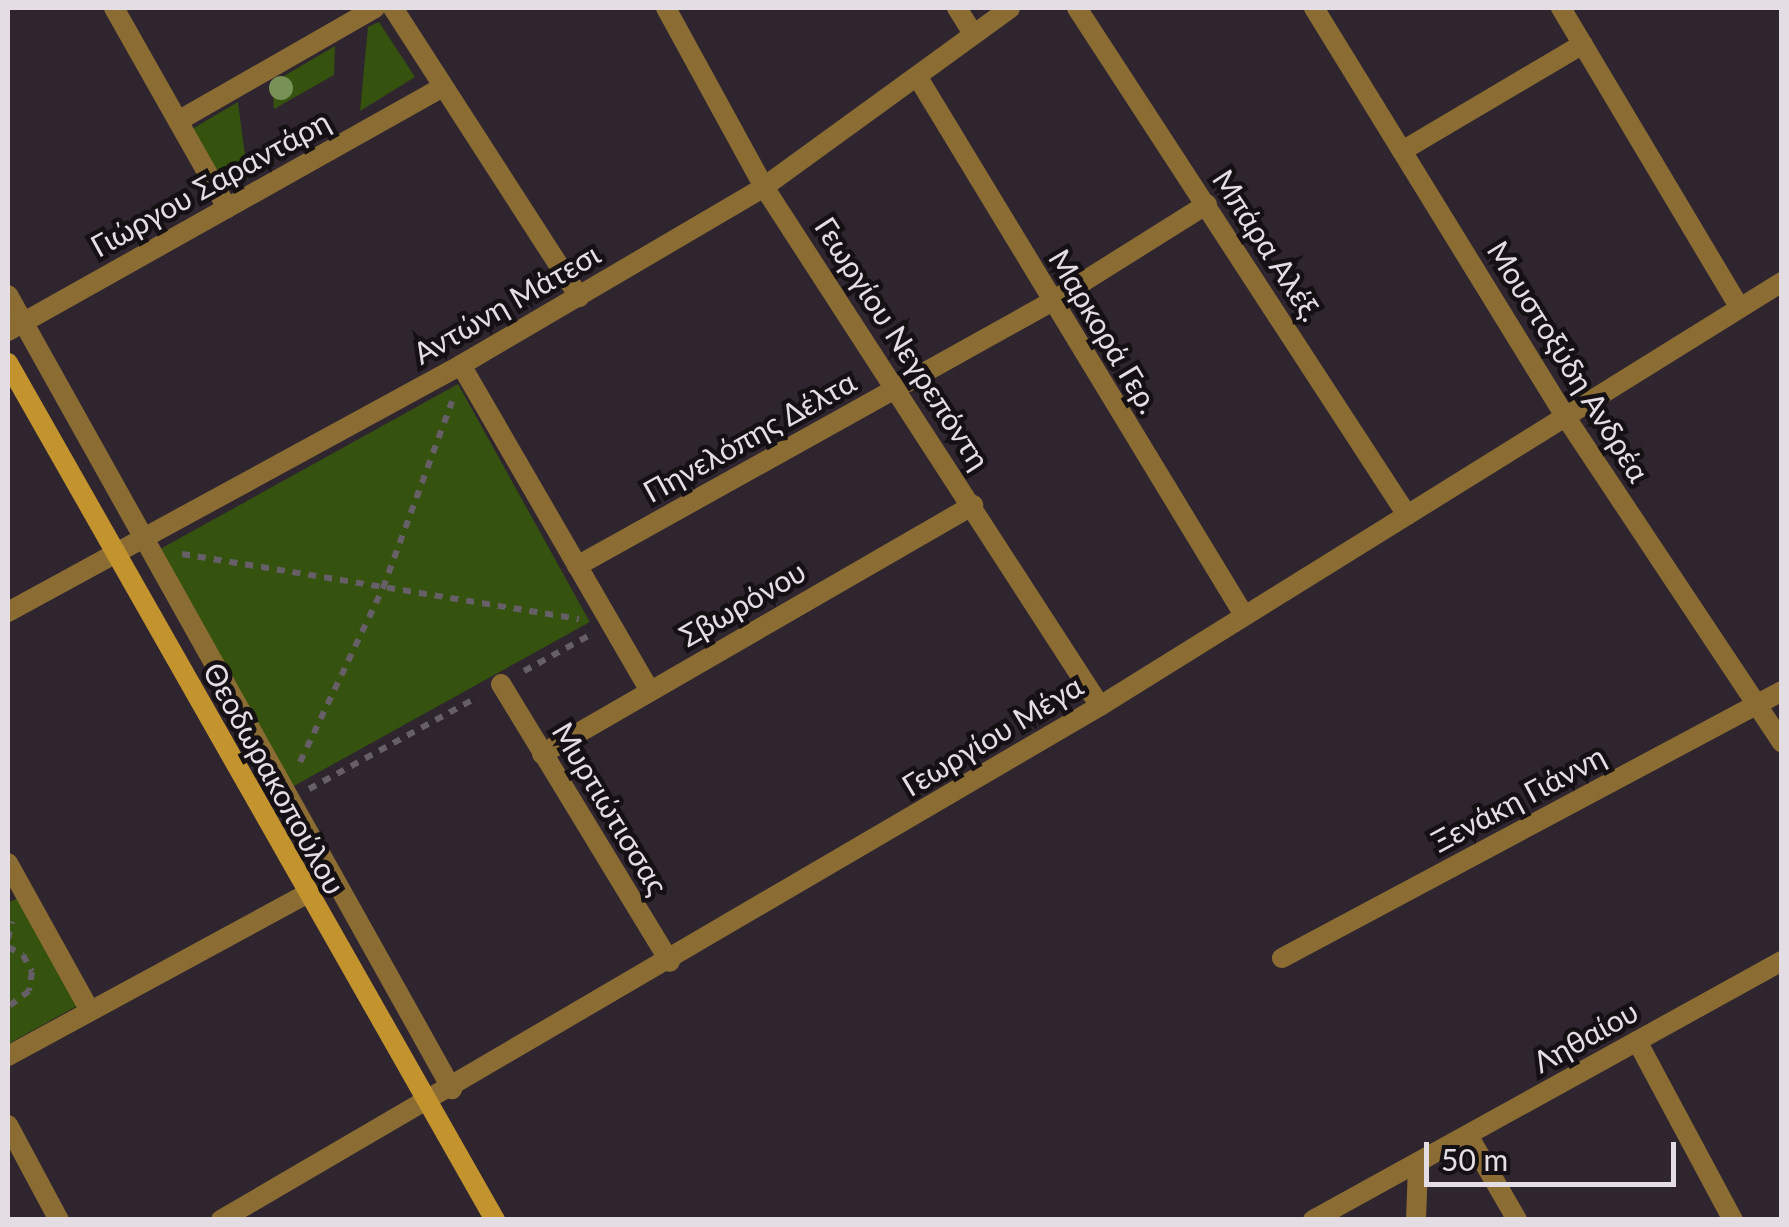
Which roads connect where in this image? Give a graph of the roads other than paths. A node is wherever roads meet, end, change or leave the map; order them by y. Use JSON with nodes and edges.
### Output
{"nodes":[{"id":1,"x":114,"y":8,"type":"edge"},
{"id":2,"x":374,"y":8,"type":"edge"},
{"id":3,"x":393,"y":8,"type":"edge"},
{"id":4,"x":666,"y":8,"type":"edge"},
{"id":5,"x":957,"y":8,"type":"edge"},
{"id":6,"x":1010,"y":8,"type":"edge"},
{"id":7,"x":1077,"y":8,"type":"edge"},
{"id":8,"x":1314,"y":8,"type":"edge"},
{"id":9,"x":1562,"y":8,"type":"edge"},
{"id":10,"x":973,"y":34,"type":"junction"},
{"id":11,"x":1583,"y":44,"type":"junction"},
{"id":12,"x":917,"y":76,"type":"junction"},
{"id":13,"x":442,"y":87,"type":"junction"},
{"id":14,"x":178,"y":121,"type":"junction"},
{"id":15,"x":1402,"y":151,"type":"junction"},
{"id":16,"x":764,"y":187,"type":"junction"},
{"id":17,"x":1207,"y":204,"type":"junction"},
{"id":18,"x":227,"y":208,"type":"junction"},
{"id":19,"x":1782,"y":282,"type":"edge"},
{"id":20,"x":8,"y":294,"type":"edge"},
{"id":21,"x":579,"y":297,"type":"junction"},
{"id":22,"x":1051,"y":302,"type":"junction"},
{"id":23,"x":1740,"y":308,"type":"junction"},
{"id":24,"x":15,"y":327,"type":"edge"},
{"id":25,"x":8,"y":363,"type":"edge"},
{"id":26,"x":461,"y":366,"type":"junction"},
{"id":27,"x":899,"y":388,"type":"junction"},
{"id":28,"x":1565,"y":416,"type":"junction"},
{"id":29,"x":973,"y":505,"type":"junction"},
{"id":30,"x":1407,"y":515,"type":"junction"},
{"id":31,"x":142,"y":539,"type":"junction"},
{"id":32,"x":115,"y":554,"type":"junction"},
{"id":33,"x":577,"y":566,"type":"junction"},
{"id":34,"x":8,"y":612,"type":"edge"},
{"id":35,"x":1244,"y":615,"type":"junction"},
{"id":36,"x":501,"y":684,"type":"road end"},
{"id":37,"x":1782,"y":691,"type":"edge"},
{"id":38,"x":650,"y":692,"type":"junction"},
{"id":39,"x":1758,"y":704,"type":"junction"},
{"id":40,"x":1100,"y":706,"type":"junction"},
{"id":41,"x":1782,"y":742,"type":"edge"},
{"id":42,"x":542,"y":754,"type":"junction"},
{"id":43,"x":10,"y":875,"type":"edge"},
{"id":44,"x":306,"y":894,"type":"junction"},
{"id":45,"x":1282,"y":958,"type":"dead end"},
{"id":46,"x":1782,"y":960,"type":"edge"},
{"id":47,"x":670,"y":962,"type":"junction"},
{"id":48,"x":90,"y":1011,"type":"junction"},
{"id":49,"x":1637,"y":1041,"type":"junction"},
{"id":50,"x":8,"y":1056,"type":"edge"},
{"id":51,"x":452,"y":1089,"type":"junction"},
{"id":52,"x":424,"y":1104,"type":"junction"},
{"id":53,"x":8,"y":1125,"type":"edge"},
{"id":54,"x":1468,"y":1135,"type":"junction"},
{"id":55,"x":1418,"y":1165,"type":"junction"},
{"id":56,"x":229,"y":1218,"type":"edge"},
{"id":57,"x":59,"y":1220,"type":"edge"},
{"id":58,"x":495,"y":1220,"type":"edge"},
{"id":59,"x":1313,"y":1220,"type":"edge"},
{"id":60,"x":1416,"y":1220,"type":"edge"},
{"id":61,"x":1516,"y":1220,"type":"edge"},
{"id":62,"x":1733,"y":1220,"type":"edge"}],
"edges":[{"from":1,"to":14,"type":"street"},
{"from":2,"to":14,"type":"street"},
{"from":3,"to":13,"type":"street"},
{"from":4,"to":16,"type":"street","name":"Γεωργίου Νεγρεπόντη"},
{"from":5,"to":10,"type":"street"},
{"from":6,"to":10,"type":"street","name":"Αντώνη Μάτεσι"},
{"from":7,"to":17,"type":"street","name":"Μπάρα Αλέξ."},
{"from":8,"to":15,"type":"street","name":"Μουστοξύδη Ανδρέα"},
{"from":9,"to":11,"type":"street"},
{"from":10,"to":12,"type":"street","name":"Αντώνη Μάτεσι"},
{"from":11,"to":15,"type":"street"},
{"from":11,"to":23,"type":"street"},
{"from":12,"to":16,"type":"street","name":"Αντώνη Μάτεσι"},
{"from":12,"to":22,"type":"street","name":"Μαρκορά Γερ."},
{"from":13,"to":18,"type":"street","name":"Γιώργου Σαραντάρη"},
{"from":13,"to":21,"type":"street"},
{"from":14,"to":18,"type":"street"},
{"from":15,"to":28,"type":"street","name":"Μουστοξύδη Ανδρέα"},
{"from":16,"to":21,"type":"street","name":"Αντώνη Μάτεσι"},
{"from":16,"to":27,"type":"street","name":"Γεωργίου Νεγρεπόντη"},
{"from":17,"to":22,"type":"street","name":"Πηνελόπης Δέλτα"},
{"from":17,"to":30,"type":"street","name":"Μπάρα Αλέξ."},
{"from":18,"to":24,"type":"street","name":"Γιώργου Σαραντάρη"},
{"from":19,"to":23,"type":"street","name":"Γεωργίου Μέγα"},
{"from":20,"to":24,"type":"street"},
{"from":21,"to":26,"type":"street","name":"Αντώνη Μάτεσι"},
{"from":22,"to":27,"type":"street","name":"Πηνελόπης Δέλτα"},
{"from":22,"to":35,"type":"street","name":"Μαρκορά Γερ."},
{"from":23,"to":28,"type":"street","name":"Γεωργίου Μέγα"},
{"from":24,"to":31,"type":"street"},
{"from":25,"to":32,"type":"street","name":"Θεοδωρακοπούλου"},
{"from":26,"to":31,"type":"street","name":"Αντώνη Μάτεσι"},
{"from":26,"to":33,"type":"street"},
{"from":27,"to":29,"type":"street","name":"Γεωργίου Νεγρεπόντη"},
{"from":27,"to":33,"type":"street","name":"Πηνελόπης Δέλτα"},
{"from":28,"to":30,"type":"street","name":"Γεωργίου Μέγα"},
{"from":28,"to":39,"type":"street","name":"Μουστοξύδη Ανδρέα"},
{"from":29,"to":38,"type":"street","name":"Σβωρόνου"},
{"from":29,"to":40,"type":"street","name":"Γεωργίου Νεγρεπόντη"},
{"from":30,"to":35,"type":"street","name":"Γεωργίου Μέγα"},
{"from":31,"to":32,"type":"street","name":"Αντώνη Μάτεσι"},
{"from":31,"to":51,"type":"street"},
{"from":32,"to":34,"type":"street","name":"Αντώνη Μάτεσι"},
{"from":32,"to":44,"type":"street","name":"Θεοδωρακοπούλου"},
{"from":33,"to":38,"type":"street"},
{"from":35,"to":40,"type":"street","name":"Γεωργίου Μέγα"},
{"from":36,"to":42,"type":"street","name":"Μυρτιώτισσας"},
{"from":37,"to":39,"type":"street","name":"Ξενάκη Γιάννη"},
{"from":38,"to":42,"type":"street","name":"Σβωρόνου"},
{"from":39,"to":41,"type":"street","name":"Μουστοξύδη Ανδρέα"},
{"from":39,"to":45,"type":"street","name":"Ξενάκη Γιάννη"},
{"from":40,"to":47,"type":"street","name":"Γεωργίου Μέγα"},
{"from":42,"to":47,"type":"street","name":"Μυρτιώτισσας"},
{"from":43,"to":48,"type":"street"},
{"from":44,"to":48,"type":"street"},
{"from":44,"to":52,"type":"street","name":"Θεοδωρακοπούλου"},
{"from":46,"to":49,"type":"street","name":"Ληθαίου"},
{"from":47,"to":51,"type":"street","name":"Γεωργίου Μέγα"},
{"from":48,"to":50,"type":"street"},
{"from":49,"to":54,"type":"street","name":"Ληθαίου"},
{"from":49,"to":62,"type":"street"},
{"from":51,"to":52,"type":"street","name":"Γεωργίου Μέγα"},
{"from":52,"to":56,"type":"street","name":"Γεωργίου Μέγα"},
{"from":52,"to":58,"type":"street","name":"Θεοδωρακοπούλου"},
{"from":53,"to":57,"type":"street"},
{"from":54,"to":55,"type":"street","name":"Ληθαίου"},
{"from":54,"to":61,"type":"street"},
{"from":55,"to":59,"type":"street","name":"Ληθαίου"},
{"from":55,"to":60,"type":"street"}]}
